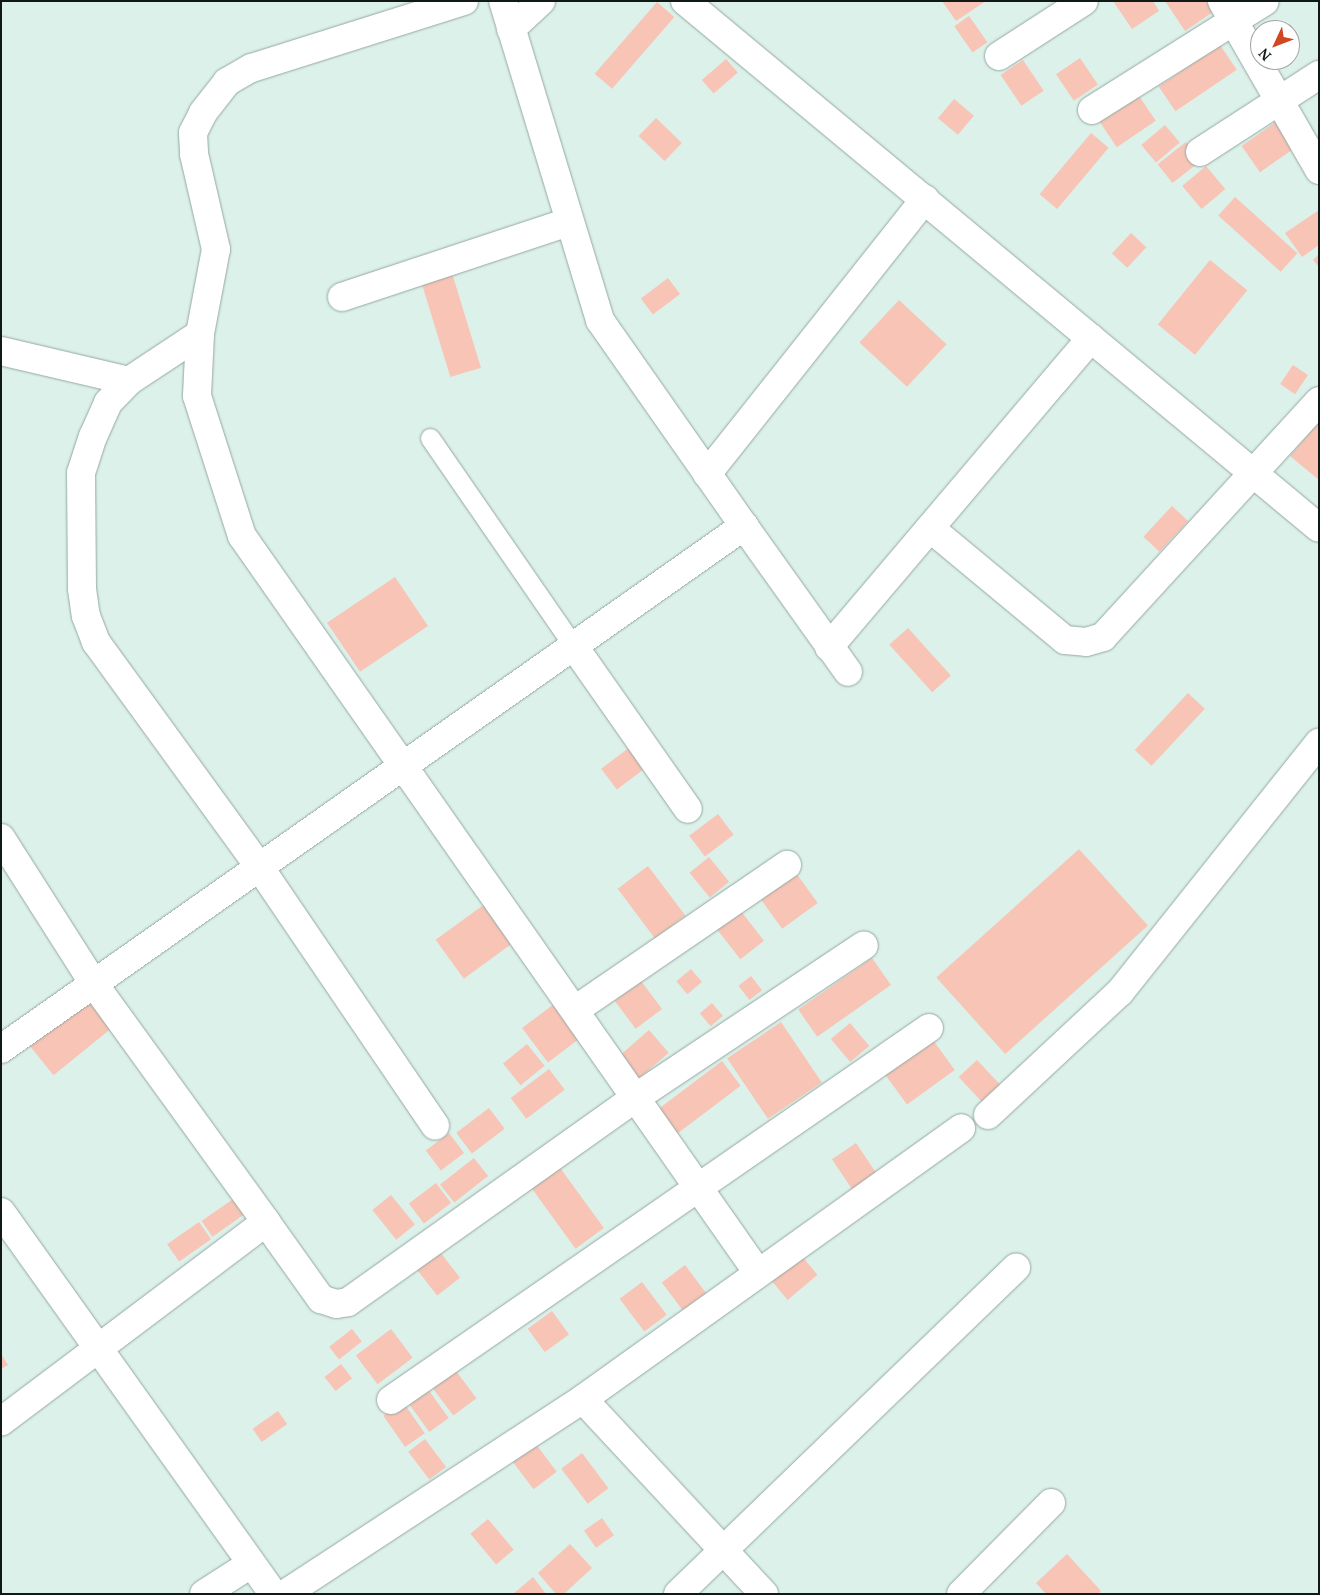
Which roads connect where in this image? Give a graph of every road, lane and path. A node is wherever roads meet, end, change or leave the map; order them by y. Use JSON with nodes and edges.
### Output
{"nodes":[{"id":1,"x":464,"y":1,"type":"edge"},
{"id":2,"x":503,"y":1,"type":"edge"},
{"id":3,"x":541,"y":1,"type":"edge"},
{"id":4,"x":685,"y":1,"type":"edge"},
{"id":5,"x":1084,"y":1,"type":"edge"},
{"id":6,"x":1265,"y":1,"type":"edge"},
{"id":7,"x":1228,"y":11,"type":"edge"},
{"id":8,"x":511,"y":29,"type":"junction"},
{"id":9,"x":1000,"y":56,"type":"dead end"},
{"id":10,"x":1319,"y":75,"type":"edge"},
{"id":11,"x":1279,"y":100,"type":"junction"},
{"id":12,"x":1092,"y":110,"type":"dead end"},
{"id":13,"x":1200,"y":152,"type":"dead end"},
{"id":14,"x":1319,"y":170,"type":"edge"},
{"id":15,"x":925,"y":199,"type":"junction"},
{"id":16,"x":569,"y":222,"type":"junction"},
{"id":17,"x":342,"y":297,"type":"dead end"},
{"id":18,"x":200,"y":334,"type":"junction"},
{"id":19,"x":1091,"y":338,"type":"junction"},
{"id":20,"x":1,"y":351,"type":"edge"},
{"id":21,"x":128,"y":381,"type":"junction"},
{"id":22,"x":1319,"y":401,"type":"edge"},
{"id":23,"x":430,"y":438,"type":"dead end"},
{"id":24,"x":1253,"y":473,"type":"junction"},
{"id":25,"x":707,"y":474,"type":"junction"},
{"id":26,"x":744,"y":526,"type":"junction"},
{"id":27,"x":930,"y":528,"type":"junction"},
{"id":28,"x":1319,"y":528,"type":"edge"},
{"id":29,"x":573,"y":645,"type":"junction"},
{"id":30,"x":829,"y":647,"type":"junction"},
{"id":31,"x":848,"y":672,"type":"dead end"},
{"id":32,"x":1319,"y":743,"type":"edge"},
{"id":33,"x":403,"y":764,"type":"junction"},
{"id":34,"x":688,"y":809,"type":"dead end"},
{"id":35,"x":1,"y":838,"type":"edge"},
{"id":36,"x":258,"y":865,"type":"junction"},
{"id":37,"x":787,"y":865,"type":"dead end"},
{"id":38,"x":864,"y":945,"type":"dead end"},
{"id":39,"x":94,"y":984,"type":"junction"},
{"id":40,"x":574,"y":1010,"type":"junction"},
{"id":41,"x":929,"y":1028,"type":"dead end"},
{"id":42,"x":1,"y":1050,"type":"edge"},
{"id":43,"x":635,"y":1098,"type":"junction"},
{"id":44,"x":988,"y":1115,"type":"dead end"},
{"id":45,"x":435,"y":1125,"type":"dead end"},
{"id":46,"x":961,"y":1128,"type":"dead end"},
{"id":47,"x":698,"y":1187,"type":"junction"},
{"id":48,"x":1,"y":1212,"type":"edge"},
{"id":49,"x":266,"y":1222,"type":"junction"},
{"id":50,"x":1016,"y":1268,"type":"dead end"},
{"id":51,"x":758,"y":1273,"type":"junction"},
{"id":52,"x":101,"y":1351,"type":"junction"},
{"id":53,"x":582,"y":1399,"type":"junction"},
{"id":54,"x":391,"y":1400,"type":"dead end"},
{"id":55,"x":1,"y":1422,"type":"edge"},
{"id":56,"x":1051,"y":1503,"type":"dead end"},
{"id":57,"x":723,"y":1550,"type":"junction"},
{"id":58,"x":251,"y":1564,"type":"junction"},
{"id":59,"x":204,"y":1594,"type":"edge"},
{"id":60,"x":273,"y":1594,"type":"edge"},
{"id":61,"x":286,"y":1594,"type":"edge"},
{"id":62,"x":678,"y":1594,"type":"edge"},
{"id":63,"x":764,"y":1594,"type":"edge"},
{"id":64,"x":961,"y":1594,"type":"edge"}],
"edges":[{"from":1,"to":18,"type":"street"},
{"from":2,"to":8,"type":"street"},
{"from":3,"to":8,"type":"street"},
{"from":4,"to":15,"type":"street"},
{"from":5,"to":9,"type":"street"},
{"from":6,"to":7,"type":"street"},
{"from":7,"to":11,"type":"street"},
{"from":7,"to":12,"type":"street"},
{"from":8,"to":16,"type":"street"},
{"from":10,"to":11,"type":"street"},
{"from":11,"to":13,"type":"street"},
{"from":11,"to":14,"type":"street"},
{"from":15,"to":19,"type":"street"},
{"from":15,"to":25,"type":"street"},
{"from":16,"to":17,"type":"street"},
{"from":16,"to":25,"type":"street"},
{"from":18,"to":21,"type":"street"},
{"from":18,"to":33,"type":"street"},
{"from":19,"to":24,"type":"street"},
{"from":19,"to":27,"type":"street"},
{"from":20,"to":21,"type":"street"},
{"from":21,"to":36,"type":"street"},
{"from":22,"to":24,"type":"street"},
{"from":23,"to":29,"type":"lane"},
{"from":24,"to":27,"type":"street"},
{"from":24,"to":28,"type":"street"},
{"from":25,"to":26,"type":"street"},
{"from":26,"to":29,"type":"street"},
{"from":26,"to":30,"type":"street"},
{"from":27,"to":30,"type":"street"},
{"from":29,"to":33,"type":"street"},
{"from":29,"to":34,"type":"street"},
{"from":30,"to":31,"type":"street"},
{"from":32,"to":44,"type":"street"},
{"from":33,"to":36,"type":"street"},
{"from":33,"to":40,"type":"street"},
{"from":35,"to":39,"type":"street"},
{"from":36,"to":39,"type":"street"},
{"from":36,"to":45,"type":"street"},
{"from":37,"to":40,"type":"street"},
{"from":38,"to":43,"type":"street"},
{"from":39,"to":42,"type":"street"},
{"from":39,"to":49,"type":"street"},
{"from":40,"to":43,"type":"street"},
{"from":41,"to":47,"type":"street"},
{"from":43,"to":47,"type":"street"},
{"from":43,"to":49,"type":"street"},
{"from":46,"to":51,"type":"street"},
{"from":47,"to":51,"type":"street"},
{"from":47,"to":54,"type":"street"},
{"from":48,"to":52,"type":"street"},
{"from":49,"to":52,"type":"street"},
{"from":50,"to":57,"type":"street"},
{"from":51,"to":53,"type":"street"},
{"from":52,"to":55,"type":"street"},
{"from":52,"to":58,"type":"street"},
{"from":53,"to":57,"type":"street"},
{"from":53,"to":61,"type":"street"},
{"from":56,"to":64,"type":"street"},
{"from":57,"to":62,"type":"street"},
{"from":57,"to":63,"type":"street"},
{"from":58,"to":59,"type":"street"},
{"from":58,"to":60,"type":"street"}]}
